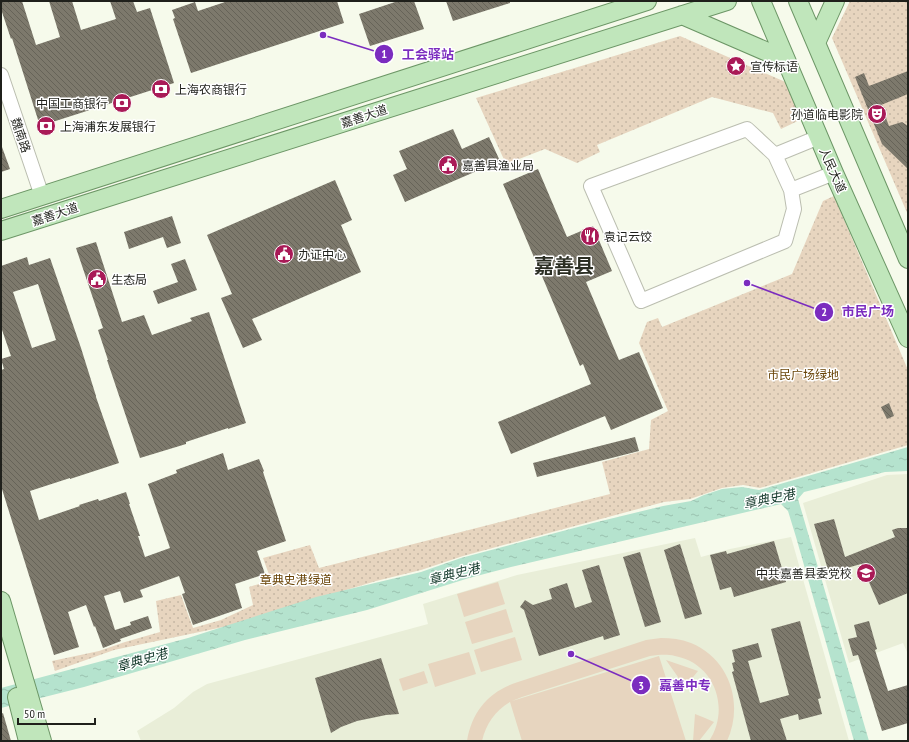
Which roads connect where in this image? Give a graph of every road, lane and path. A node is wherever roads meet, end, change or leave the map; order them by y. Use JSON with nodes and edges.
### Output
{"nodes":[{"id":1,"x":647,"y":1,"type":"edge"},
{"id":2,"x":727,"y":1,"type":"edge"},
{"id":3,"x":761,"y":1,"type":"edge"},
{"id":4,"x":798,"y":1,"type":"edge"},
{"id":5,"x":835,"y":1,"type":"edge"},
{"id":6,"x":682,"y":15,"type":"junction"},
{"id":7,"x":816,"y":43,"type":"junction"},
{"id":8,"x":786,"y":60,"type":"junction"},
{"id":9,"x":1,"y":75,"type":"edge"},
{"id":10,"x":819,"y":137,"type":"junction"},
{"id":11,"x":775,"y":155,"type":"junction"},
{"id":12,"x":834,"y":173,"type":"junction"},
{"id":13,"x":791,"y":190,"type":"junction"},
{"id":14,"x":42,"y":196,"type":"junction"},
{"id":15,"x":1,"y":210,"type":"edge"},
{"id":16,"x":1,"y":231,"type":"edge"},
{"id":17,"x":908,"y":259,"type":"edge"},
{"id":18,"x":908,"y":338,"type":"edge"},
{"id":19,"x":1,"y":601,"type":"edge"},
{"id":20,"x":1,"y":644,"type":"edge"},
{"id":21,"x":15,"y":670,"type":"junction"},
{"id":22,"x":29,"y":716,"type":"junction"},
{"id":23,"x":28,"y":741,"type":"edge"},
{"id":24,"x":42,"y":741,"type":"edge"}],
"edges":[{"from":1,"to":14,"type":"main road","name":"嘉善大道"},
{"from":2,"to":6,"type":"main road","name":"嘉善大道"},
{"from":3,"to":8,"type":"main road","name":"人民大道"},
{"from":4,"to":7,"type":"main road"},
{"from":5,"to":7,"type":"main road"},
{"from":6,"to":8,"type":"main road"},
{"from":6,"to":16,"type":"main road","name":"嘉善大道"},
{"from":7,"to":17,"type":"main road"},
{"from":8,"to":10,"type":"main road","name":"人民大道"},
{"from":9,"to":14,"type":"lane","name":"魏南路"},
{"from":10,"to":11,"type":"lane"},
{"from":10,"to":12,"type":"main road","name":"人民大道"},
{"from":11,"to":13,"type":"lane"},
{"from":11,"to":13,"type":"lane"},
{"from":12,"to":13,"type":"lane"},
{"from":12,"to":18,"type":"main road","name":"人民大道"},
{"from":14,"to":15,"type":"main road","name":"嘉善大道"},
{"from":19,"to":21,"type":"main road"},
{"from":20,"to":21,"type":"main road"},
{"from":21,"to":22,"type":"main road"},
{"from":22,"to":23,"type":"main road"},
{"from":22,"to":24,"type":"main road"}]}
